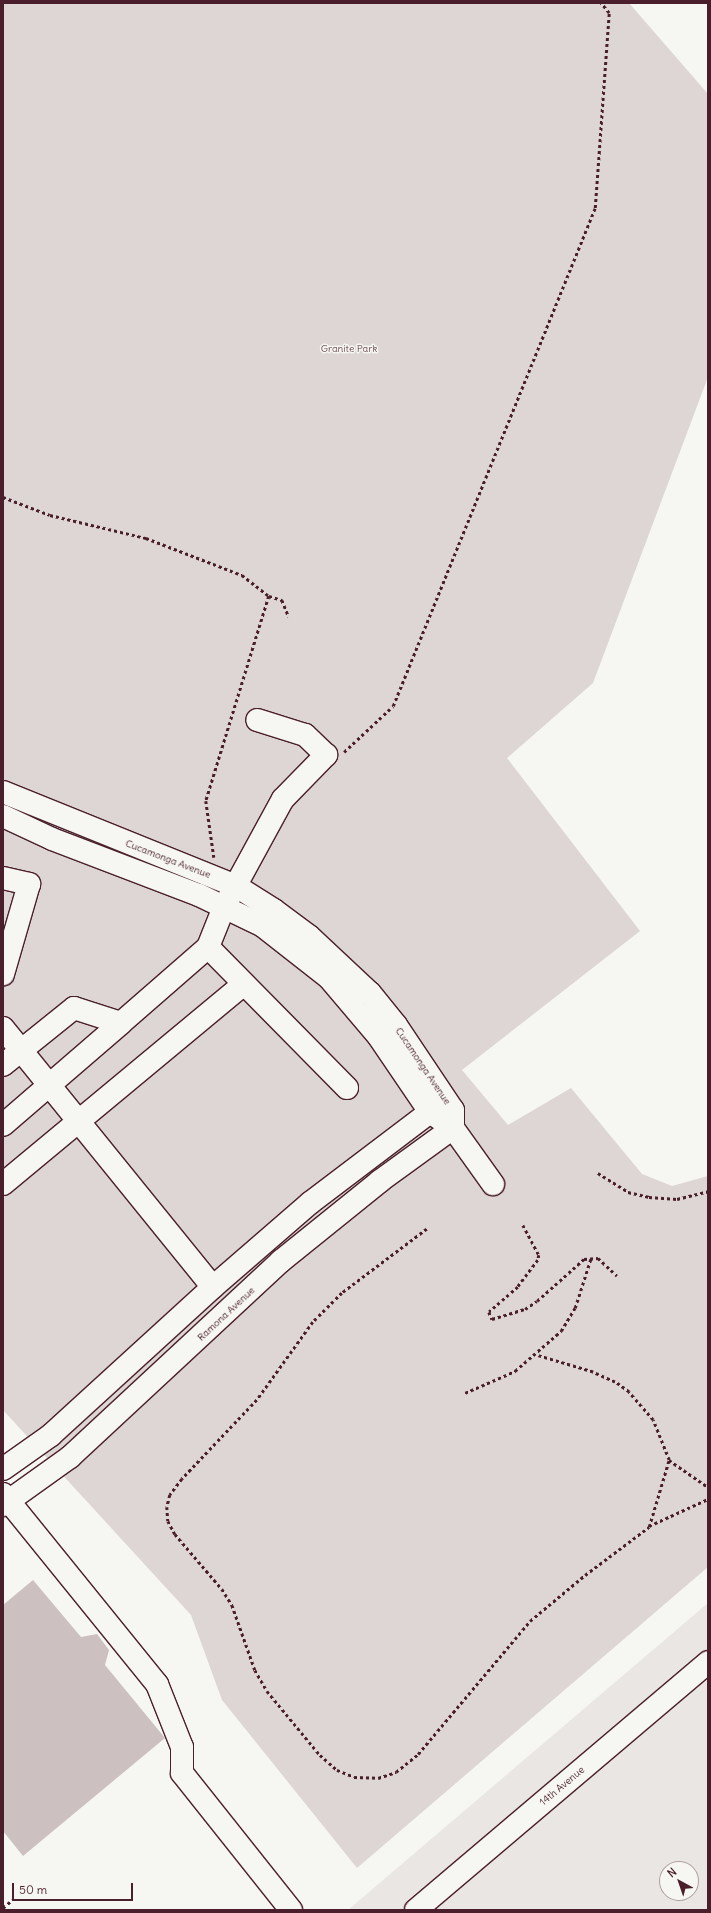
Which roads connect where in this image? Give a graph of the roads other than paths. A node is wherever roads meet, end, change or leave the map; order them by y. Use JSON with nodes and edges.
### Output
{"nodes":[{"id":1,"x":257,"y":720,"type":"dead end"},
{"id":2,"x":3,"y":792,"type":"edge"},
{"id":3,"x":3,"y":816,"type":"edge"},
{"id":4,"x":3,"y":878,"type":"edge"},
{"id":5,"x":236,"y":886,"type":"junction"},
{"id":6,"x":224,"y":907,"type":"junction"},
{"id":7,"x":208,"y":947,"type":"junction"},
{"id":8,"x":3,"y":974,"type":"edge"},
{"id":9,"x":244,"y":984,"type":"junction"},
{"id":10,"x":120,"y":1023,"type":"junction"},
{"id":11,"x":3,"y":1028,"type":"edge"},
{"id":12,"x":21,"y":1050,"type":"junction"},
{"id":13,"x":3,"y":1065,"type":"edge"},
{"id":14,"x":50,"y":1086,"type":"junction"},
{"id":15,"x":347,"y":1088,"type":"dead end"},
{"id":16,"x":430,"y":1112,"type":"junction"},
{"id":17,"x":453,"y":1119,"type":"junction"},
{"id":18,"x":79,"y":1122,"type":"junction"},
{"id":19,"x":3,"y":1125,"type":"edge"},
{"id":20,"x":3,"y":1184,"type":"edge"},
{"id":21,"x":493,"y":1184,"type":"dead end"},
{"id":22,"x":212,"y":1287,"type":"junction"},
{"id":23,"x":3,"y":1468,"type":"edge"},
{"id":24,"x":5,"y":1500,"type":"edge"},
{"id":25,"x":708,"y":1662,"type":"edge"},
{"id":26,"x":291,"y":1910,"type":"edge"},
{"id":27,"x":416,"y":1910,"type":"edge"}],
"edges":[{"from":1,"to":5,"type":"street"},
{"from":2,"to":5,"type":"street","name":"Cucamonga Avenue"},
{"from":3,"to":6,"type":"street","name":"Cucamonga Avenue"},
{"from":4,"to":8,"type":"street"},
{"from":5,"to":6,"type":"street"},
{"from":5,"to":17,"type":"street","name":"Cucamonga Avenue"},
{"from":6,"to":7,"type":"street"},
{"from":6,"to":16,"type":"street","name":"Cucamonga Avenue"},
{"from":7,"to":9,"type":"street"},
{"from":7,"to":10,"type":"street"},
{"from":9,"to":15,"type":"street"},
{"from":9,"to":18,"type":"street"},
{"from":10,"to":12,"type":"street"},
{"from":10,"to":14,"type":"street"},
{"from":11,"to":12,"type":"street"},
{"from":12,"to":13,"type":"street"},
{"from":12,"to":14,"type":"street"},
{"from":14,"to":18,"type":"street"},
{"from":14,"to":19,"type":"street"},
{"from":16,"to":17,"type":"street","name":"Cucamonga Avenue"},
{"from":16,"to":22,"type":"street"},
{"from":17,"to":21,"type":"street"},
{"from":17,"to":24,"type":"street","name":"Ramona Avenue"},
{"from":18,"to":20,"type":"street"},
{"from":18,"to":22,"type":"street"},
{"from":22,"to":23,"type":"street"},
{"from":24,"to":26,"type":"street"},
{"from":25,"to":27,"type":"street","name":"14th Avenue"}]}
